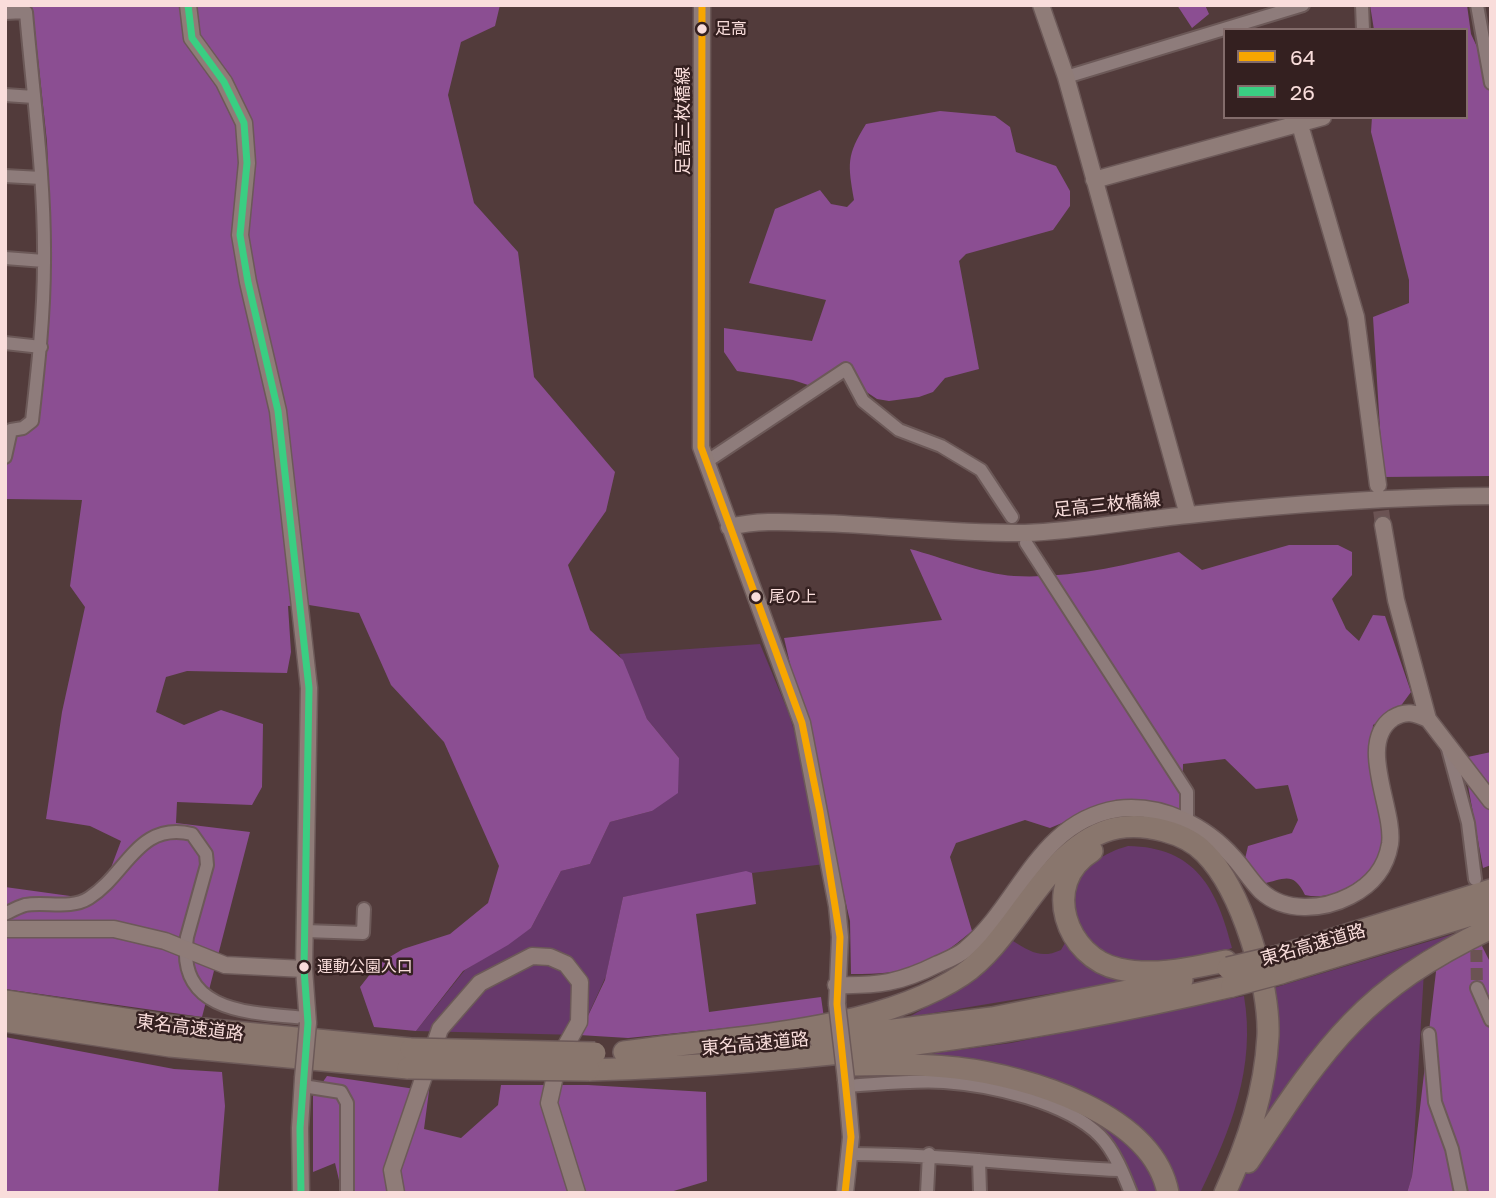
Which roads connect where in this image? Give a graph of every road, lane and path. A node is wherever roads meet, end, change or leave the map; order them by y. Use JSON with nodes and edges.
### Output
{"nodes":[{"id":1,"x":188,"y":5,"type":"edge"},
{"id":2,"x":702,"y":5,"type":"edge"},
{"id":3,"x":1041,"y":5,"type":"edge"},
{"id":4,"x":1303,"y":5,"type":"edge"},
{"id":5,"x":1362,"y":5,"type":"edge"},
{"id":6,"x":1477,"y":5,"type":"edge"},
{"id":7,"x":5,"y":13,"type":"edge"},
{"id":8,"x":1227,"y":28,"type":"edge"},
{"id":9,"x":1363,"y":28,"type":"edge"},
{"id":10,"x":1223,"y":29,"type":"edge"},
{"id":11,"x":1066,"y":77,"type":"junction"},
{"id":12,"x":1491,"y":83,"type":"edge"},
{"id":13,"x":5,"y":95,"type":"edge"},
{"id":14,"x":34,"y":97,"type":"junction"},
{"id":15,"x":1317,"y":119,"type":"edge"},
{"id":16,"x":1300,"y":125,"type":"junction"},
{"id":17,"x":5,"y":176,"type":"edge"},
{"id":18,"x":41,"y":178,"type":"junction"},
{"id":19,"x":1094,"y":180,"type":"junction"},
{"id":20,"x":5,"y":258,"type":"edge"},
{"id":21,"x":44,"y":261,"type":"junction"},
{"id":22,"x":5,"y":342,"type":"edge"},
{"id":23,"x":41,"y":347,"type":"junction"},
{"id":24,"x":8,"y":429,"type":"edge"},
{"id":25,"x":5,"y":457,"type":"edge"},
{"id":26,"x":706,"y":462,"type":"junction"},
{"id":27,"x":1378,"y":485,"type":"tunnel mouth"},
{"id":28,"x":1491,"y":496,"type":"edge"},
{"id":29,"x":1188,"y":515,"type":"junction"},
{"id":30,"x":1012,"y":517,"type":"dead end"},
{"id":31,"x":1383,"y":525,"type":"tunnel mouth"},
{"id":32,"x":729,"y":527,"type":"junction"},
{"id":33,"x":1026,"y":543,"type":"dead end"},
{"id":34,"x":1428,"y":719,"type":"junction"},
{"id":35,"x":1448,"y":747,"type":"junction"},
{"id":36,"x":1491,"y":801,"type":"edge"},
{"id":37,"x":1187,"y":820,"type":"junction"},
{"id":38,"x":1483,"y":884,"type":"edge"},
{"id":39,"x":364,"y":909,"type":"dead end"},
{"id":40,"x":1491,"y":909,"type":"edge"},
{"id":41,"x":5,"y":914,"type":"edge"},
{"id":42,"x":1491,"y":928,"type":"edge"},
{"id":43,"x":5,"y":929,"type":"edge"},
{"id":44,"x":305,"y":931,"type":"junction"},
{"id":45,"x":185,"y":949,"type":"junction"},
{"id":46,"x":1279,"y":959,"type":"junction"},
{"id":47,"x":304,"y":969,"type":"junction"},
{"id":48,"x":1228,"y":972,"type":"junction"},
{"id":49,"x":836,"y":985,"type":"junction"},
{"id":50,"x":1477,"y":988,"type":"tunnel mouth"},
{"id":51,"x":5,"y":1001,"type":"edge"},
{"id":52,"x":1491,"y":1020,"type":"edge"},
{"id":53,"x":5,"y":1021,"type":"edge"},
{"id":54,"x":308,"y":1021,"type":"junction"},
{"id":55,"x":1429,"y":1034,"type":"dead end"},
{"id":56,"x":624,"y":1052,"type":"junction"},
{"id":57,"x":410,"y":1058,"type":"junction"},
{"id":58,"x":592,"y":1061,"type":"junction"},
{"id":59,"x":690,"y":1067,"type":"junction"},
{"id":60,"x":303,"y":1082,"type":"junction"},
{"id":61,"x":846,"y":1083,"type":"junction"},
{"id":62,"x":849,"y":1154,"type":"junction"},
{"id":63,"x":929,"y":1154,"type":"junction"},
{"id":64,"x":979,"y":1160,"type":"junction"},
{"id":65,"x":1119,"y":1170,"type":"junction"},
{"id":66,"x":980,"y":1192,"type":"edge"},
{"id":67,"x":301,"y":1193,"type":"edge"},
{"id":68,"x":346,"y":1193,"type":"edge"},
{"id":69,"x":396,"y":1193,"type":"edge"},
{"id":70,"x":577,"y":1193,"type":"edge"},
{"id":71,"x":845,"y":1193,"type":"edge"},
{"id":72,"x":927,"y":1193,"type":"edge"},
{"id":73,"x":1131,"y":1193,"type":"edge"},
{"id":74,"x":1168,"y":1193,"type":"edge"},
{"id":75,"x":1210,"y":1193,"type":"edge"},
{"id":76,"x":1227,"y":1193,"type":"edge"},
{"id":77,"x":1461,"y":1193,"type":"edge"}],
"edges":[{"from":1,"to":44,"type":"street"},
{"from":2,"to":26,"type":"street","name":"足高三枚橋線"},
{"from":3,"to":11,"type":"street"},
{"from":4,"to":8,"type":"street"},
{"from":5,"to":9,"type":"street"},
{"from":6,"to":12,"type":"street"},
{"from":7,"to":14,"type":"street"},
{"from":10,"to":11,"type":"street"},
{"from":11,"to":19,"type":"street"},
{"from":13,"to":14,"type":"street"},
{"from":14,"to":18,"type":"street"},
{"from":15,"to":16,"type":"street"},
{"from":16,"to":19,"type":"street"},
{"from":16,"to":27,"type":"street"},
{"from":17,"to":18,"type":"street"},
{"from":18,"to":21,"type":"street"},
{"from":19,"to":29,"type":"street"},
{"from":20,"to":21,"type":"street"},
{"from":21,"to":23,"type":"street"},
{"from":22,"to":23,"type":"street"},
{"from":23,"to":24,"type":"street"},
{"from":24,"to":25,"type":"street"},
{"from":26,"to":30,"type":"street"},
{"from":26,"to":32,"type":"street","name":"足高三枚橋線"},
{"from":28,"to":29,"type":"street","name":"足高三枚橋線"},
{"from":29,"to":32,"type":"street","name":"足高三枚橋線"},
{"from":31,"to":34,"type":"street"},
{"from":32,"to":49,"type":"street","name":"足高三枚橋線"},
{"from":33,"to":37,"type":"street"},
{"from":34,"to":35,"type":"street"},
{"from":34,"to":37,"type":"street"},
{"from":35,"to":36,"type":"street"},
{"from":35,"to":38,"type":"street"},
{"from":37,"to":49,"type":"street"},
{"from":38,"to":46,"type":"highway","name":"東名高速道路"},
{"from":39,"to":44,"type":"street"},
{"from":40,"to":46,"type":"highway","name":"東名高速道路"},
{"from":41,"to":45,"type":"street"},
{"from":42,"to":76,"type":"highway"},
{"from":43,"to":45,"type":"street"},
{"from":44,"to":47,"type":"street"},
{"from":45,"to":47,"type":"street"},
{"from":45,"to":54,"type":"street"},
{"from":46,"to":48,"type":"highway","name":"東名高速道路","bridge":true},
{"from":47,"to":54,"type":"street"},
{"from":48,"to":56,"type":"highway","name":"東名高速道路"},
{"from":48,"to":59,"type":"highway","name":"東名高速道路"},
{"from":48,"to":75,"type":"highway"},
{"from":49,"to":61,"type":"street","name":"足高三枚橋線","bridge":true},
{"from":50,"to":52,"type":"street"},
{"from":51,"to":57,"type":"highway","name":"東名高速道路"},
{"from":53,"to":57,"type":"highway","name":"東名高速道路"},
{"from":54,"to":60,"type":"street","bridge":true},
{"from":55,"to":77,"type":"street"},
{"from":56,"to":58,"type":"highway","name":"東名高速道路"},
{"from":56,"to":76,"type":"highway"},
{"from":57,"to":58,"type":"highway","name":"東名高速道路","bridge":true},
{"from":58,"to":59,"type":"highway","name":"東名高速道路"},
{"from":59,"to":74,"type":"highway"},
{"from":60,"to":67,"type":"street"},
{"from":60,"to":68,"type":"street"},
{"from":61,"to":62,"type":"street","name":"足高三枚橋線"},
{"from":61,"to":65,"type":"street"},
{"from":62,"to":63,"type":"street"},
{"from":62,"to":71,"type":"street","name":"足高三枚橋線"},
{"from":63,"to":64,"type":"street"},
{"from":63,"to":72,"type":"street"},
{"from":64,"to":65,"type":"street"},
{"from":64,"to":66,"type":"street"},
{"from":65,"to":73,"type":"street"},
{"from":69,"to":70,"type":"street"}]}
